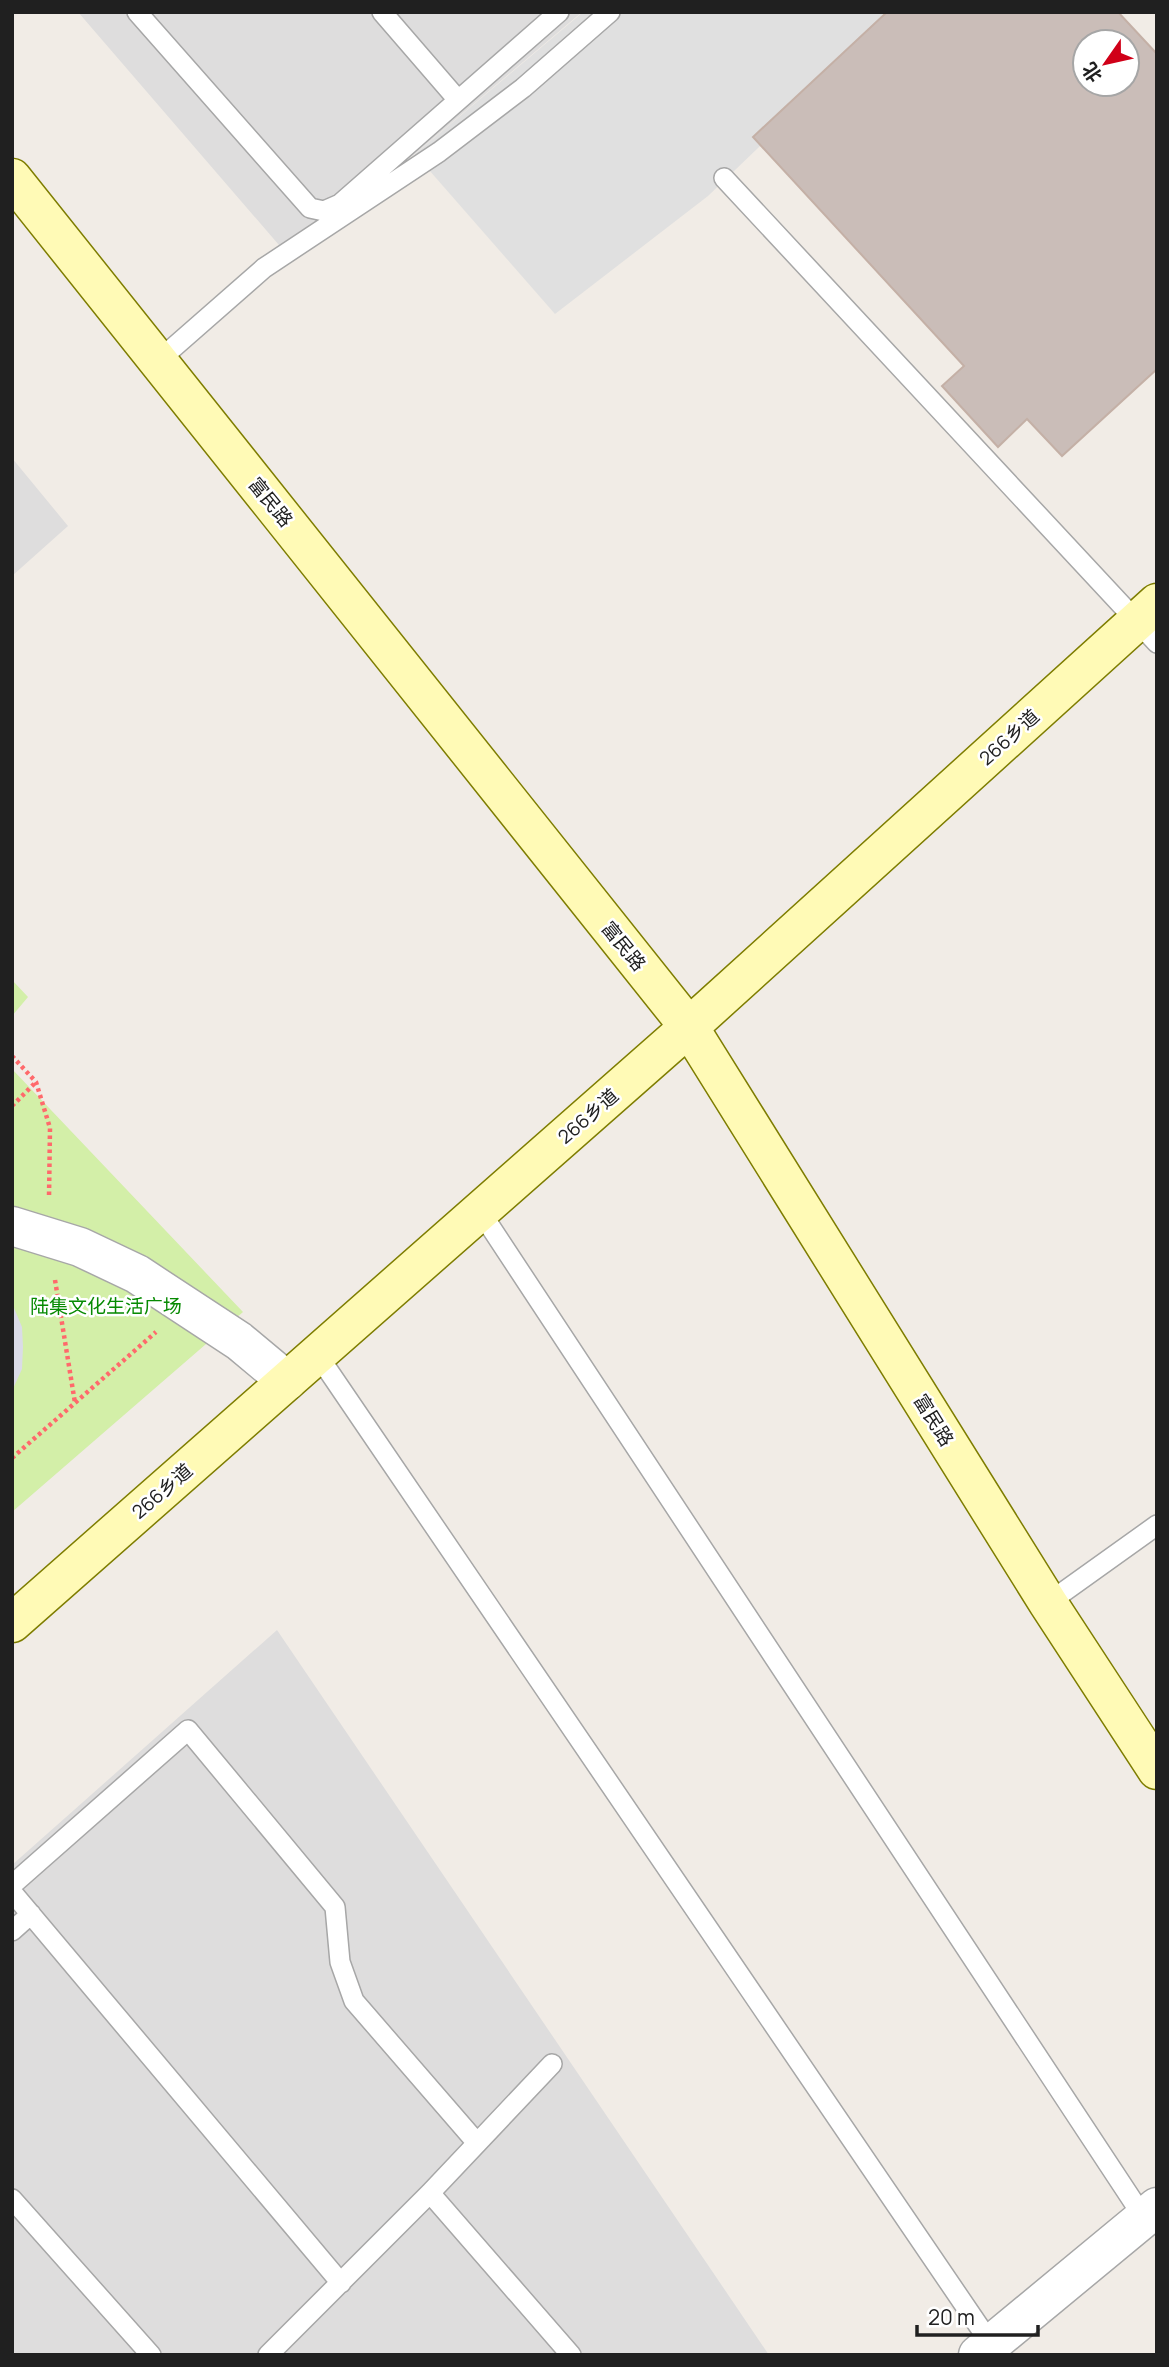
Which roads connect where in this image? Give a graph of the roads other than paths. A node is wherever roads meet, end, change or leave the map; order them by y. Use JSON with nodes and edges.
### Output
{"nodes":[{"id":1,"x":137,"y":12,"type":"edge"},
{"id":2,"x":382,"y":12,"type":"edge"},
{"id":3,"x":559,"y":12,"type":"edge"},
{"id":4,"x":610,"y":12,"type":"edge"},
{"id":5,"x":458,"y":100,"type":"junction"},
{"id":6,"x":12,"y":178,"type":"edge"},
{"id":7,"x":724,"y":178,"type":"dead end"},
{"id":8,"x":158,"y":361,"type":"junction"},
{"id":9,"x":1150,"y":623,"type":"edge"},
{"id":10,"x":689,"y":1027,"type":"junction"},
{"id":11,"x":480,"y":1210,"type":"junction"},
{"id":12,"x":12,"y":1226,"type":"edge"},
{"id":13,"x":317,"y":1354,"type":"junction"},
{"id":14,"x":287,"y":1381,"type":"junction"},
{"id":15,"x":1157,"y":1525,"type":"edge"},
{"id":16,"x":1048,"y":1603,"type":"junction"},
{"id":17,"x":12,"y":1623,"type":"edge"},
{"id":18,"x":1157,"y":1770,"type":"edge"},
{"id":19,"x":12,"y":1885,"type":"edge"},
{"id":20,"x":12,"y":1892,"type":"edge"},
{"id":21,"x":31,"y":1914,"type":"junction"},
{"id":22,"x":12,"y":1931,"type":"edge"},
{"id":23,"x":552,"y":2064,"type":"dead end"},
{"id":24,"x":477,"y":2143,"type":"junction"},
{"id":25,"x":430,"y":2193,"type":"junction"},
{"id":26,"x":12,"y":2199,"type":"edge"},
{"id":27,"x":1150,"y":2212,"type":"edge"},
{"id":28,"x":341,"y":2283,"type":"junction"},
{"id":29,"x":281,"y":2350,"type":"edge"},
{"id":30,"x":984,"y":2350,"type":"edge"},
{"id":31,"x":151,"y":2355,"type":"edge"},
{"id":32,"x":571,"y":2355,"type":"edge"}],
"edges":[{"from":1,"to":5,"type":"lane"},
{"from":2,"to":5,"type":"lane"},
{"from":3,"to":5,"type":"lane"},
{"from":4,"to":8,"type":"lane"},
{"from":6,"to":8,"type":"street","name":"富民路"},
{"from":7,"to":9,"type":"lane"},
{"from":8,"to":10,"type":"street","name":"富民路"},
{"from":9,"to":10,"type":"street","name":"266乡道"},
{"from":10,"to":11,"type":"street","name":"266乡道"},
{"from":10,"to":16,"type":"street","name":"富民路"},
{"from":11,"to":13,"type":"street","name":"266乡道"},
{"from":11,"to":27,"type":"lane"},
{"from":12,"to":14,"type":"street"},
{"from":13,"to":14,"type":"street","name":"266乡道"},
{"from":13,"to":30,"type":"lane"},
{"from":14,"to":17,"type":"street","name":"266乡道"},
{"from":15,"to":16,"type":"lane"},
{"from":16,"to":18,"type":"street","name":"富民路"},
{"from":19,"to":24,"type":"lane"},
{"from":20,"to":21,"type":"lane"},
{"from":21,"to":22,"type":"lane"},
{"from":21,"to":28,"type":"lane"},
{"from":23,"to":24,"type":"lane"},
{"from":24,"to":25,"type":"lane"},
{"from":25,"to":28,"type":"lane"},
{"from":25,"to":32,"type":"lane"},
{"from":26,"to":31,"type":"lane"},
{"from":27,"to":30,"type":"street"},
{"from":28,"to":29,"type":"lane"}]}
